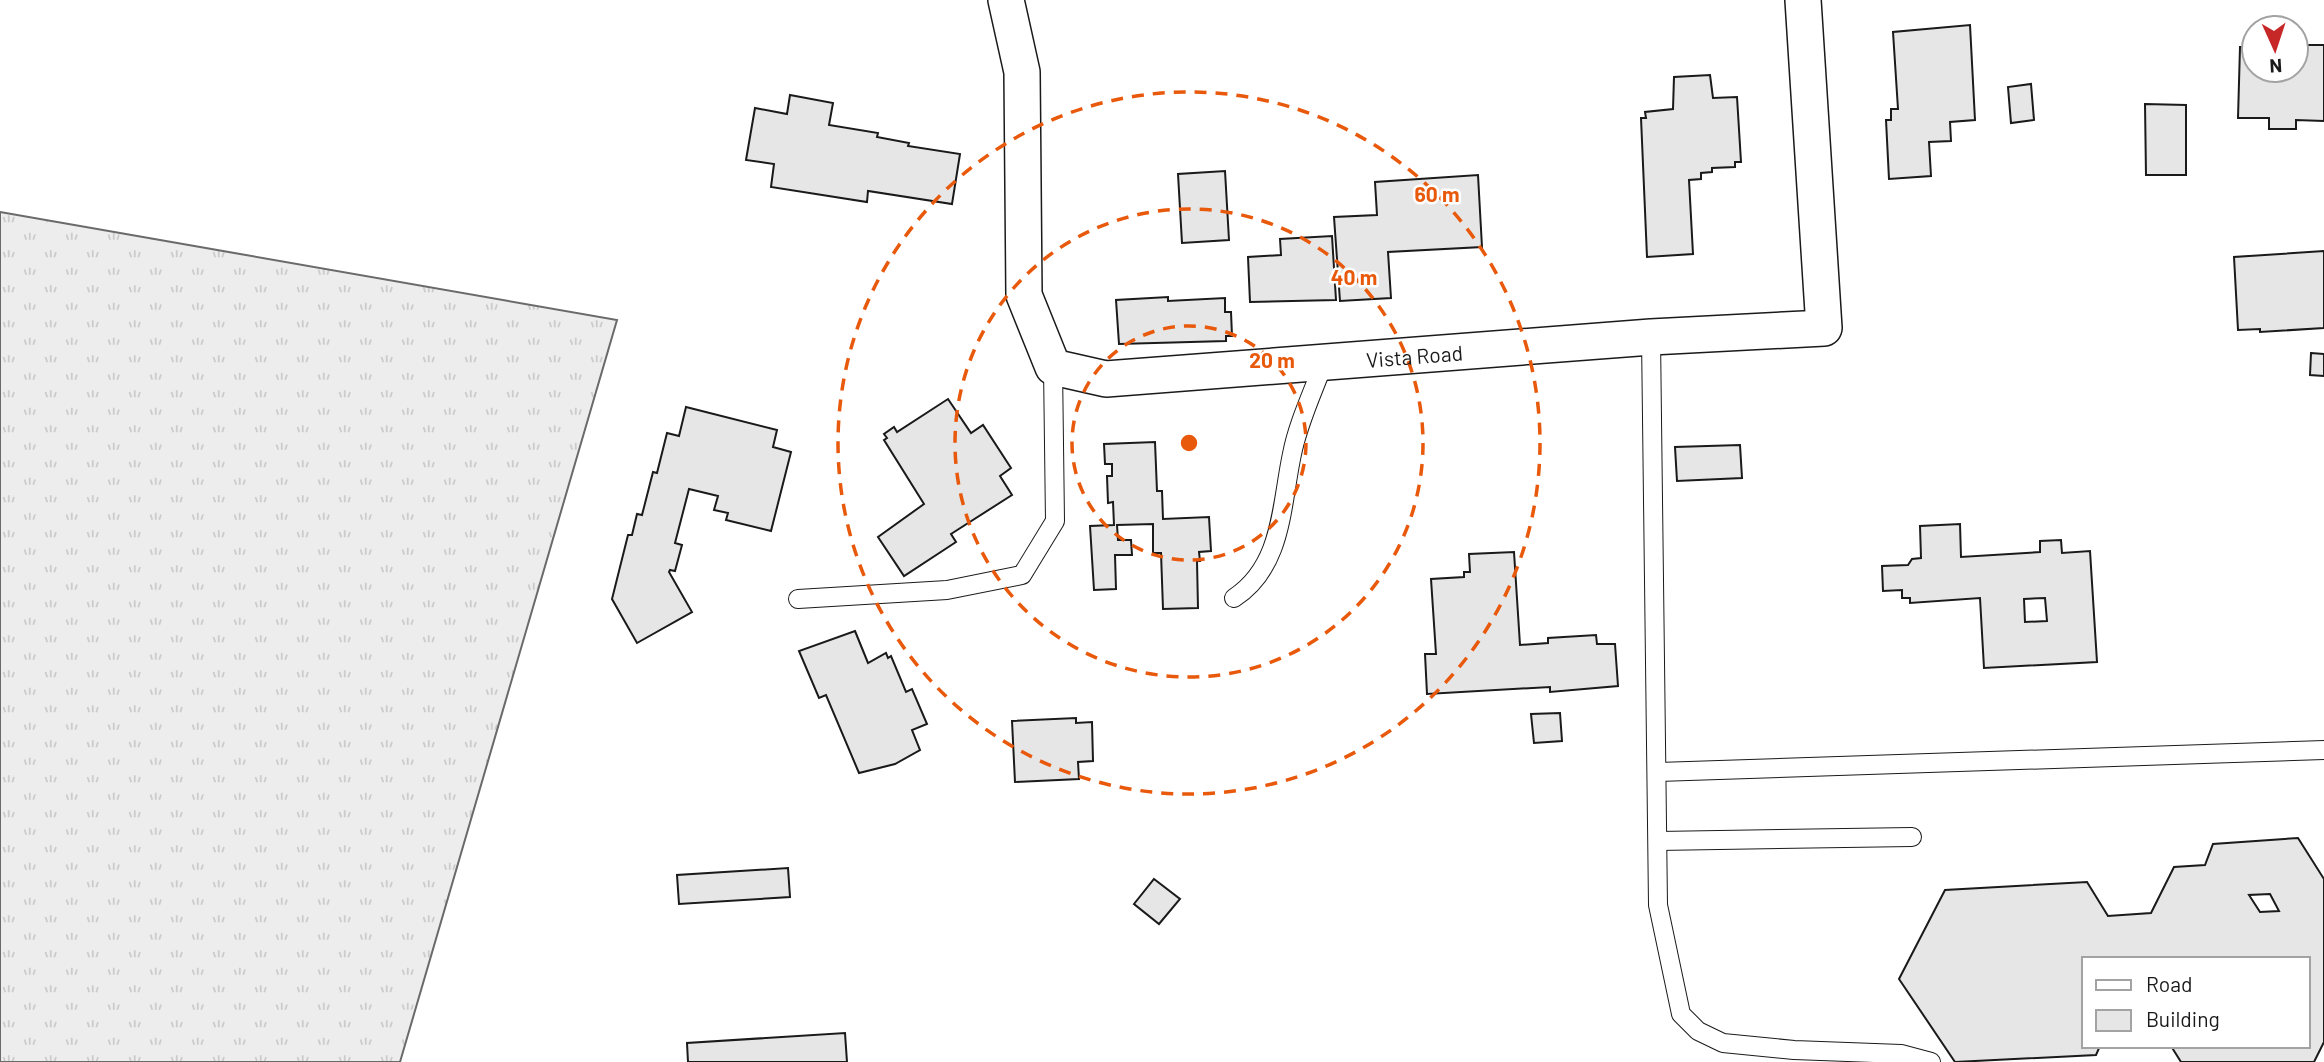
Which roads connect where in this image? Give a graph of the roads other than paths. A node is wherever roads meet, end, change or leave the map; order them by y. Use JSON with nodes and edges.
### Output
{"nodes":[{"id":1,"x":1006,"y":0,"type":"edge"},
{"id":2,"x":1803,"y":0,"type":"edge"},
{"id":3,"x":1651,"y":337,"type":"junction"},
{"id":4,"x":1324,"y":362,"type":"junction"},
{"id":5,"x":1053,"y":367,"type":"junction"},
{"id":6,"x":1234,"y":598,"type":"dead end"},
{"id":7,"x":798,"y":599,"type":"dead end"},
{"id":8,"x":2324,"y":750,"type":"edge"},
{"id":9,"x":1658,"y":772,"type":"junction"},
{"id":10,"x":1912,"y":837,"type":"dead end"},
{"id":11,"x":1658,"y":841,"type":"junction"},
{"id":12,"x":1931,"y":1062,"type":"edge"}],
"edges":[{"from":1,"to":5,"type":"street"},
{"from":2,"to":3,"type":"street","name":"Vista Road"},
{"from":3,"to":4,"type":"street","name":"Vista Road"},
{"from":3,"to":9,"type":"lane"},
{"from":4,"to":5,"type":"street","name":"Vista Road"},
{"from":4,"to":6,"type":"lane"},
{"from":5,"to":7,"type":"lane"},
{"from":8,"to":9,"type":"lane"},
{"from":9,"to":11,"type":"lane"},
{"from":10,"to":11,"type":"lane"},
{"from":11,"to":12,"type":"lane"}]}
